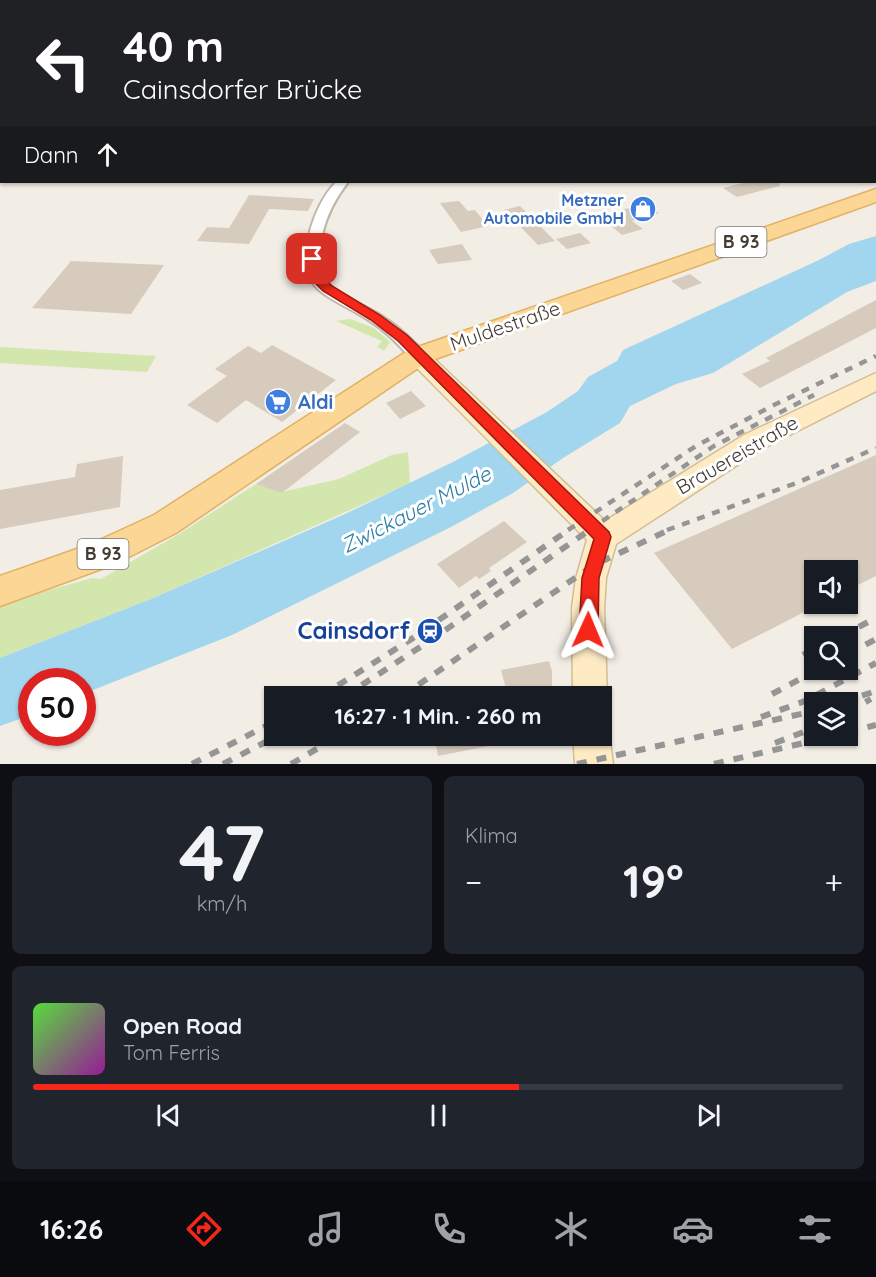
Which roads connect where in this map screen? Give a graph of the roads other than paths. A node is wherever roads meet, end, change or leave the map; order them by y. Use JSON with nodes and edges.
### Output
{"nodes":[{"id":1,"x":341,"y":183,"type":"edge"},
{"id":2,"x":876,"y":195,"type":"edge"},
{"id":3,"x":418,"y":356,"type":"junction"},
{"id":4,"x":876,"y":381,"type":"edge"},
{"id":5,"x":603,"y":537,"type":"junction"},
{"id":6,"x":0,"y":591,"type":"edge"},
{"id":7,"x":590,"y":686,"type":"edge"},
{"id":8,"x":592,"y":746,"type":"edge"},
{"id":9,"x":594,"y":764,"type":"edge"}],
"edges":[{"from":1,"to":3,"type":"street"},
{"from":2,"to":3,"type":"main road","name":"Muldestraße","number":"B 93"},
{"from":3,"to":5,"type":"main road"},
{"from":3,"to":6,"type":"main road","name":"Muldestraße","number":"B 93"},
{"from":4,"to":5,"type":"main road","name":"Brauereistraße"},
{"from":5,"to":7,"type":"main road"},
{"from":8,"to":9,"type":"main road"}]}
